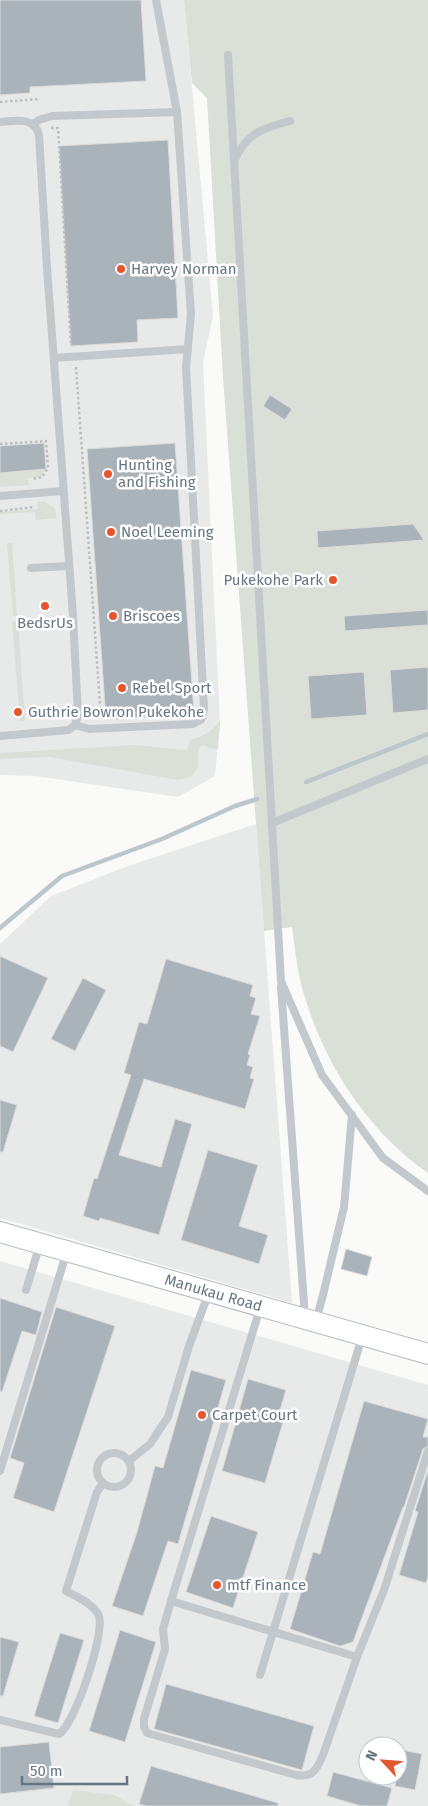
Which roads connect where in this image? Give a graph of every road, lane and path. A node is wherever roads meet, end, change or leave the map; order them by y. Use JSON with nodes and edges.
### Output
{"nodes":[{"id":1,"x":156,"y":0,"type":"edge"},
{"id":2,"x":228,"y":55,"type":"dead end"},
{"id":3,"x":40,"y":99,"type":"dead end"},
{"id":4,"x":0,"y":102,"type":"edge"},
{"id":5,"x":177,"y":112,"type":"junction"},
{"id":6,"x":290,"y":120,"type":"dead end"},
{"id":7,"x":0,"y":122,"type":"edge"},
{"id":8,"x":34,"y":124,"type":"junction"},
{"id":9,"x":50,"y":128,"type":"dead end"},
{"id":10,"x":234,"y":161,"type":"junction"},
{"id":11,"x":71,"y":346,"type":"dead end"},
{"id":12,"x":188,"y":350,"type":"junction"},
{"id":13,"x":54,"y":358,"type":"junction"},
{"id":14,"x":76,"y":366,"type":"dead end"},
{"id":15,"x":0,"y":444,"type":"edge"},
{"id":16,"x":33,"y":479,"type":"dead end"},
{"id":17,"x":63,"y":491,"type":"junction"},
{"id":18,"x":0,"y":496,"type":"edge"},
{"id":19,"x":35,"y":507,"type":"dead end"},
{"id":20,"x":0,"y":510,"type":"edge"},
{"id":21,"x":69,"y":566,"type":"junction"},
{"id":22,"x":31,"y":568,"type":"dead end"},
{"id":23,"x":101,"y":719,"type":"dead end"},
{"id":24,"x":75,"y":725,"type":"junction"},
{"id":25,"x":0,"y":736,"type":"edge"},
{"id":26,"x":428,"y":759,"type":"edge"},
{"id":27,"x":272,"y":823,"type":"junction"},
{"id":28,"x":281,"y":981,"type":"junction"},
{"id":29,"x":352,"y":1115,"type":"junction"},
{"id":30,"x":428,"y":1191,"type":"edge"},
{"id":31,"x":0,"y":1232,"type":"edge"},
{"id":32,"x":40,"y":1244,"type":"junction"},
{"id":33,"x":67,"y":1251,"type":"junction"},
{"id":34,"x":26,"y":1290,"type":"dead end"},
{"id":35,"x":209,"y":1292,"type":"junction"},
{"id":36,"x":260,"y":1306,"type":"junction"},
{"id":37,"x":310,"y":1320,"type":"junction"},
{"id":38,"x":363,"y":1336,"type":"junction"},
{"id":39,"x":428,"y":1354,"type":"edge"},
{"id":40,"x":428,"y":1451,"type":"edge"},
{"id":41,"x":130,"y":1461,"type":"junction"},
{"id":42,"x":0,"y":1471,"type":"edge"},
{"id":43,"x":103,"y":1483,"type":"junction"},
{"id":44,"x":171,"y":1601,"type":"junction"},
{"id":45,"x":273,"y":1632,"type":"junction"},
{"id":46,"x":357,"y":1657,"type":"junction"},
{"id":47,"x":260,"y":1675,"type":"dead end"},
{"id":48,"x":0,"y":1720,"type":"edge"}],
"edges":[{"from":1,"to":5,"type":"lane"},
{"from":2,"to":10,"type":"lane"},
{"from":3,"to":4,"type":"path"},
{"from":5,"to":8,"type":"lane"},
{"from":5,"to":12,"type":"lane"},
{"from":6,"to":10,"type":"lane"},
{"from":7,"to":8,"type":"lane"},
{"from":8,"to":13,"type":"lane"},
{"from":9,"to":11,"type":"path"},
{"from":10,"to":27,"type":"lane"},
{"from":12,"to":13,"type":"lane"},
{"from":12,"to":24,"type":"lane"},
{"from":13,"to":17,"type":"lane"},
{"from":14,"to":23,"type":"path"},
{"from":15,"to":16,"type":"path"},
{"from":17,"to":18,"type":"lane"},
{"from":17,"to":21,"type":"lane"},
{"from":19,"to":20,"type":"path"},
{"from":21,"to":22,"type":"lane"},
{"from":21,"to":24,"type":"lane"},
{"from":24,"to":25,"type":"lane"},
{"from":26,"to":27,"type":"lane"},
{"from":27,"to":28,"type":"lane"},
{"from":28,"to":29,"type":"lane"},
{"from":28,"to":37,"type":"lane"},
{"from":29,"to":30,"type":"lane"},
{"from":29,"to":37,"type":"lane"},
{"from":31,"to":32,"type":"main road","name":"Manukau Road"},
{"from":32,"to":33,"type":"main road","name":"Manukau Road"},
{"from":32,"to":34,"type":"lane"},
{"from":33,"to":35,"type":"main road","name":"Manukau Road"},
{"from":33,"to":42,"type":"lane"},
{"from":35,"to":36,"type":"main road","name":"Manukau Road"},
{"from":35,"to":41,"type":"lane"},
{"from":36,"to":37,"type":"main road","name":"Manukau Road"},
{"from":36,"to":44,"type":"lane"},
{"from":37,"to":38,"type":"main road","name":"Manukau Road"},
{"from":38,"to":39,"type":"main road","name":"Manukau Road"},
{"from":38,"to":45,"type":"lane"},
{"from":40,"to":46,"type":"lane"},
{"from":41,"to":43,"type":"lane"},
{"from":41,"to":43,"type":"lane"},
{"from":43,"to":48,"type":"lane"},
{"from":44,"to":45,"type":"lane"},
{"from":44,"to":46,"type":"lane"},
{"from":45,"to":46,"type":"lane"},
{"from":45,"to":47,"type":"lane"}]}
